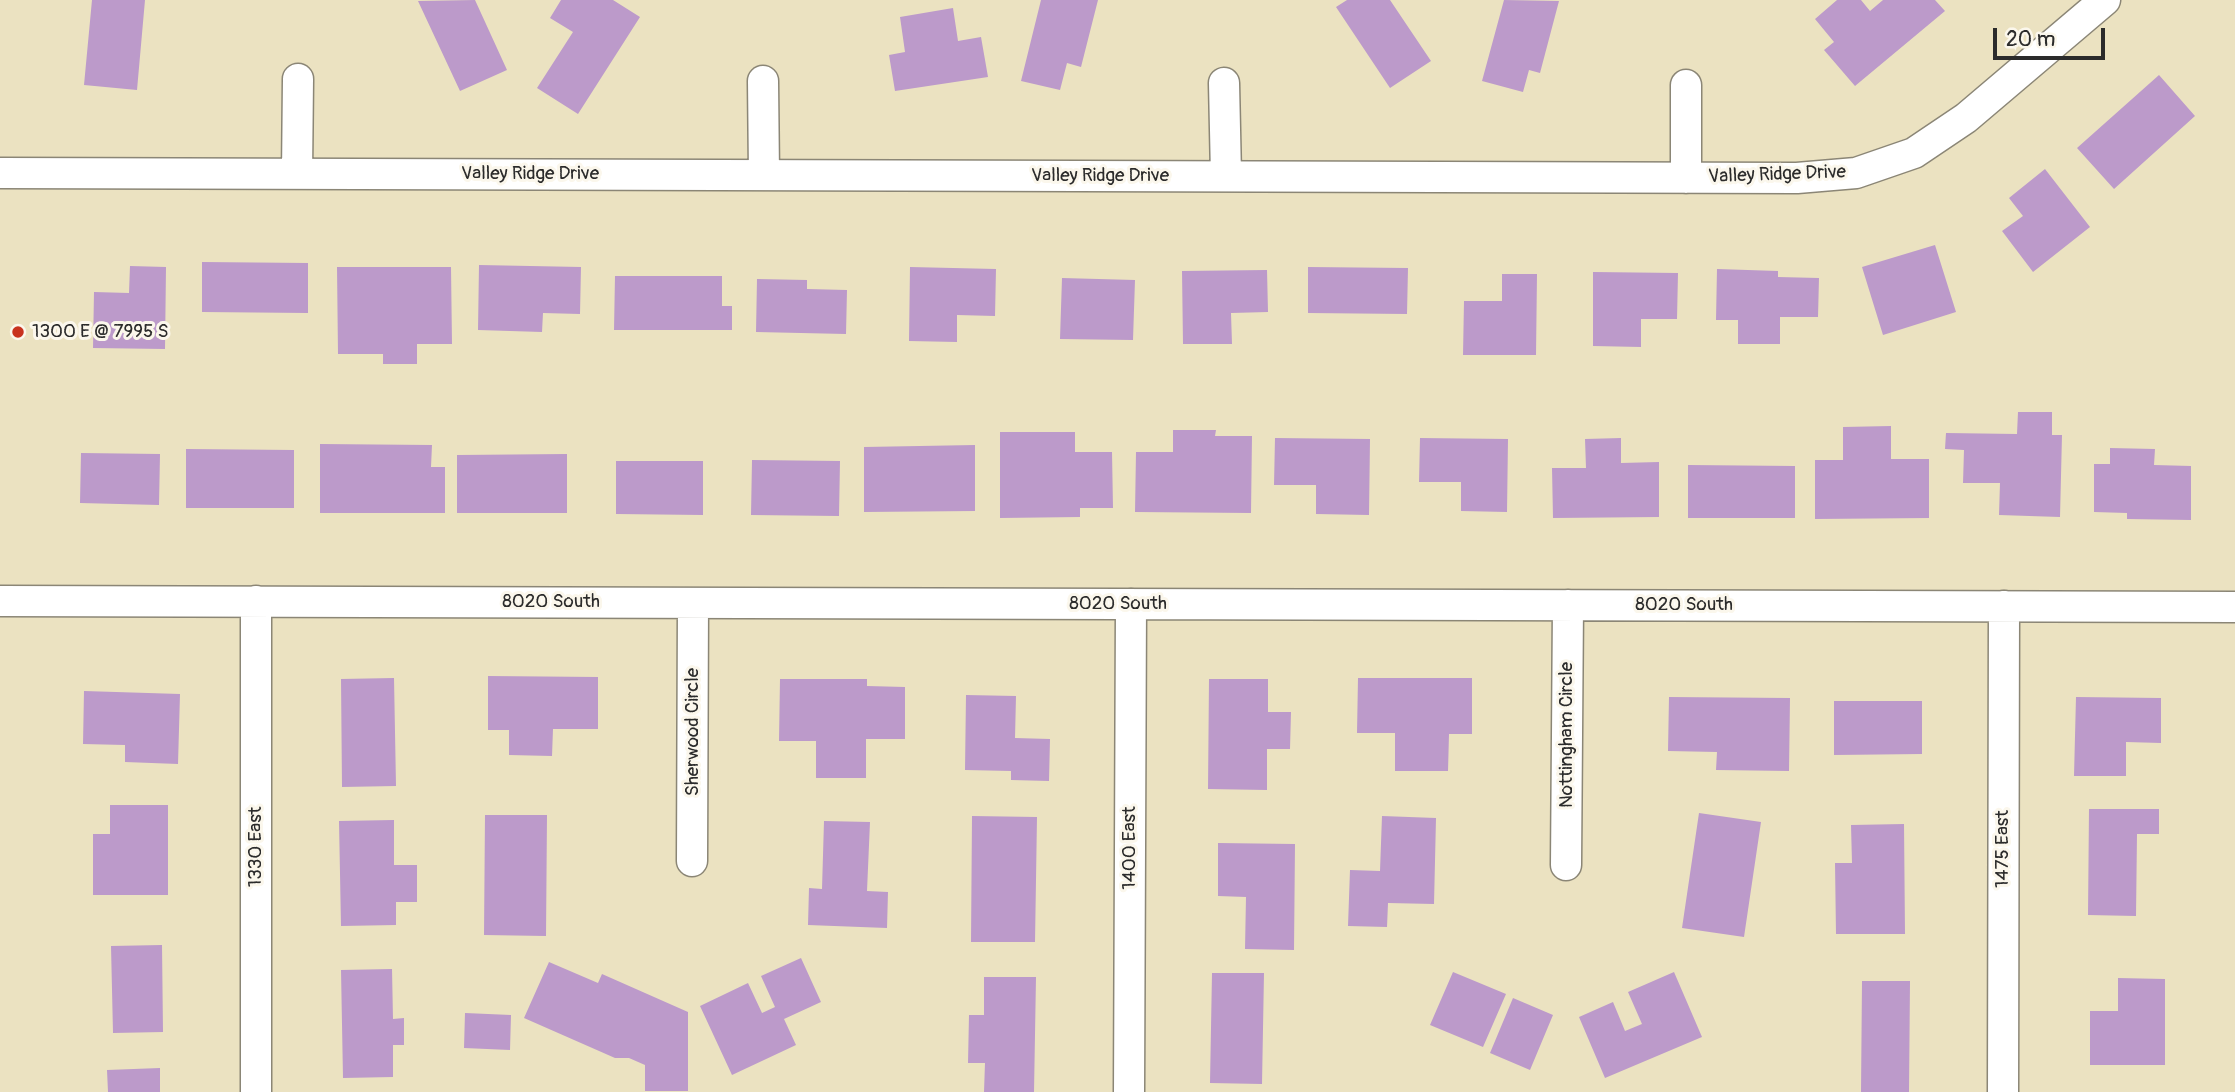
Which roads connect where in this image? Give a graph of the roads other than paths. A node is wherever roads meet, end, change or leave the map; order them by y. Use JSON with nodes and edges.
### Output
{"nodes":[{"id":1,"x":2105,"y":0,"type":"edge"},
{"id":2,"x":298,"y":79,"type":"dead end"},
{"id":3,"x":763,"y":81,"type":"dead end"},
{"id":4,"x":1224,"y":83,"type":"dead end"},
{"id":5,"x":1686,"y":85,"type":"dead end"},
{"id":6,"x":0,"y":173,"type":"edge"},
{"id":7,"x":297,"y":174,"type":"junction"},
{"id":8,"x":764,"y":175,"type":"junction"},
{"id":9,"x":1226,"y":176,"type":"junction"},
{"id":10,"x":1686,"y":177,"type":"junction"},
{"id":11,"x":0,"y":601,"type":"edge"},
{"id":12,"x":256,"y":601,"type":"junction"},
{"id":13,"x":693,"y":603,"type":"junction"},
{"id":14,"x":1131,"y":604,"type":"junction"},
{"id":15,"x":1568,"y":605,"type":"junction"},
{"id":16,"x":2004,"y":606,"type":"junction"},
{"id":17,"x":2235,"y":607,"type":"edge"},
{"id":18,"x":692,"y":861,"type":"dead end"},
{"id":19,"x":1566,"y":865,"type":"dead end"},
{"id":20,"x":256,"y":1092,"type":"edge"},
{"id":21,"x":1129,"y":1092,"type":"edge"},
{"id":22,"x":2003,"y":1092,"type":"edge"}],
"edges":[{"from":1,"to":10,"type":"street","name":"Valley Ridge Drive"},
{"from":2,"to":7,"type":"street"},
{"from":3,"to":8,"type":"street"},
{"from":4,"to":9,"type":"street"},
{"from":5,"to":10,"type":"street","name":"Valley Ridge Drive"},
{"from":6,"to":7,"type":"street","name":"Valley Ridge Drive"},
{"from":7,"to":8,"type":"street","name":"Valley Ridge Drive"},
{"from":8,"to":9,"type":"street","name":"Valley Ridge Drive"},
{"from":9,"to":10,"type":"street","name":"Valley Ridge Drive"},
{"from":11,"to":12,"type":"street","name":"8020 South"},
{"from":12,"to":13,"type":"street","name":"8020 South"},
{"from":12,"to":20,"type":"street","name":"1330 East"},
{"from":13,"to":14,"type":"street","name":"8020 South"},
{"from":13,"to":18,"type":"street","name":"Sherwood Circle"},
{"from":14,"to":15,"type":"street","name":"8020 South"},
{"from":14,"to":21,"type":"street","name":"1400 East"},
{"from":15,"to":16,"type":"street","name":"8020 South"},
{"from":15,"to":19,"type":"street","name":"Nottingham Circle"},
{"from":16,"to":17,"type":"street","name":"8020 South"},
{"from":16,"to":22,"type":"street","name":"1475 East"}]}
